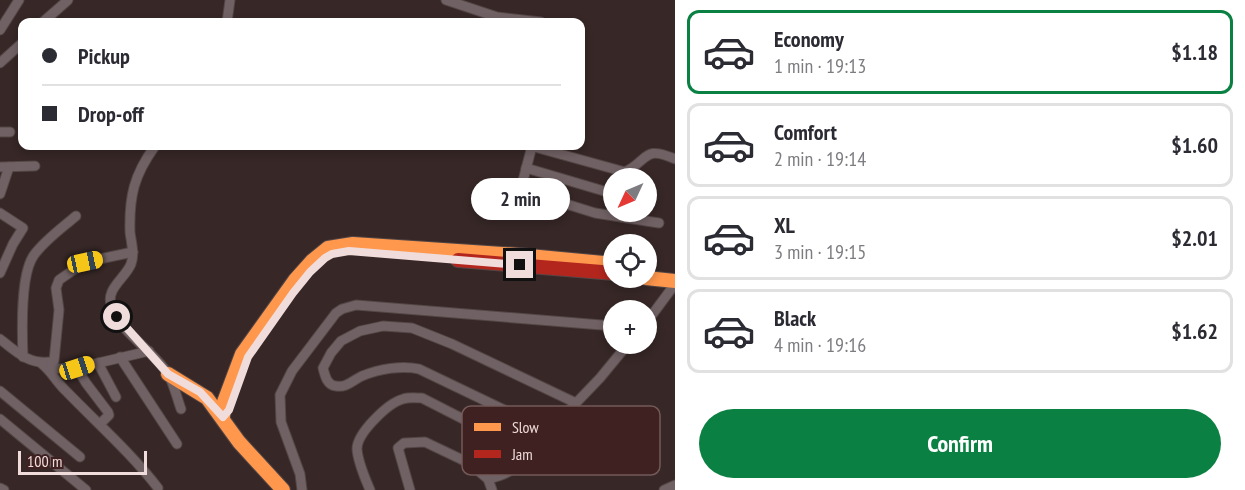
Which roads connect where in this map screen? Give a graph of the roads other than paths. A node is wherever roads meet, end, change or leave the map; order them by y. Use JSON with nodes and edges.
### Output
{"nodes":[{"id":1,"x":19,"y":0,"type":"edge"},
{"id":2,"x":68,"y":0,"type":"edge"},
{"id":3,"x":230,"y":0,"type":"edge"},
{"id":4,"x":446,"y":0,"type":"edge"},
{"id":5,"x":48,"y":18,"type":"edge"},
{"id":6,"x":228,"y":18,"type":"edge"},
{"id":7,"x":506,"y":18,"type":"edge"},
{"id":8,"x":0,"y":30,"type":"edge"},
{"id":9,"x":18,"y":47,"type":"edge"},
{"id":10,"x":0,"y":63,"type":"edge"},
{"id":11,"x":152,"y":150,"type":"edge"},
{"id":12,"x":531,"y":150,"type":"edge"},
{"id":13,"x":546,"y":150,"type":"edge"},
{"id":14,"x":675,"y":159,"type":"edge"},
{"id":15,"x":35,"y":166,"type":"dead end"},
{"id":16,"x":4,"y":167,"type":"edge"},
{"id":17,"x":526,"y":168,"type":"junction"},
{"id":18,"x":603,"y":191,"type":"edge"},
{"id":19,"x":0,"y":194,"type":"edge"},
{"id":20,"x":0,"y":213,"type":"edge"},
{"id":21,"x":76,"y":216,"type":"dead end"},
{"id":22,"x":659,"y":223,"type":"dead end"},
{"id":23,"x":133,"y":252,"type":"junction"},
{"id":24,"x":603,"y":263,"type":"edge"},
{"id":25,"x":657,"y":270,"type":"edge"},
{"id":26,"x":603,"y":272,"type":"edge"},
{"id":27,"x":675,"y":272,"type":"edge"},
{"id":28,"x":0,"y":273,"type":"edge"},
{"id":29,"x":657,"y":280,"type":"edge"},
{"id":30,"x":675,"y":283,"type":"edge"},
{"id":31,"x":657,"y":308,"type":"edge"},
{"id":32,"x":603,"y":325,"type":"edge"},
{"id":33,"x":0,"y":339,"type":"edge"},
{"id":34,"x":149,"y":351,"type":"junction"},
{"id":35,"x":620,"y":354,"type":"edge"},
{"id":36,"x":23,"y":357,"type":"junction"},
{"id":37,"x":120,"y":357,"type":"junction"},
{"id":38,"x":98,"y":363,"type":"junction"},
{"id":39,"x":48,"y":365,"type":"junction"},
{"id":40,"x":77,"y":368,"type":"junction"},
{"id":41,"x":168,"y":374,"type":"junction"},
{"id":42,"x":0,"y":391,"type":"edge"},
{"id":43,"x":116,"y":397,"type":"dead end"},
{"id":44,"x":576,"y":403,"type":"junction"},
{"id":45,"x":496,"y":406,"type":"edge"},
{"id":46,"x":573,"y":406,"type":"edge"},
{"id":47,"x":181,"y":409,"type":"dead end"},
{"id":48,"x":223,"y":417,"type":"junction"},
{"id":49,"x":462,"y":418,"type":"edge"},
{"id":50,"x":0,"y":419,"type":"edge"},
{"id":51,"x":100,"y":424,"type":"junction"},
{"id":52,"x":177,"y":444,"type":"dead end"},
{"id":53,"x":80,"y":457,"type":"dead end"},
{"id":54,"x":462,"y":460,"type":"edge"},
{"id":55,"x":483,"y":475,"type":"edge"},
{"id":56,"x":503,"y":475,"type":"edge"},
{"id":57,"x":488,"y":479,"type":"junction"},
{"id":58,"x":675,"y":485,"type":"edge"},
{"id":59,"x":158,"y":488,"type":"dead end"},
{"id":60,"x":86,"y":490,"type":"edge"},
{"id":61,"x":283,"y":490,"type":"edge"},
{"id":62,"x":302,"y":490,"type":"edge"},
{"id":63,"x":370,"y":490,"type":"edge"},
{"id":64,"x":410,"y":490,"type":"edge"},
{"id":65,"x":492,"y":490,"type":"edge"},
{"id":66,"x":664,"y":490,"type":"edge"}],
"edges":[{"from":1,"to":8,"type":"street"},
{"from":2,"to":5,"type":"street"},
{"from":3,"to":6,"type":"street"},
{"from":4,"to":7,"type":"street"},
{"from":9,"to":10,"type":"street"},
{"from":11,"to":23,"type":"street"},
{"from":12,"to":17,"type":"street"},
{"from":13,"to":14,"type":"street"},
{"from":15,"to":16,"type":"street"},
{"from":16,"to":19,"type":"street"},
{"from":17,"to":18,"type":"street"},
{"from":17,"to":22,"type":"street"},
{"from":20,"to":28,"type":"street"},
{"from":21,"to":36,"type":"street"},
{"from":23,"to":34,"type":"street"},
{"from":23,"to":39,"type":"street"},
{"from":24,"to":48,"type":"street"},
{"from":25,"to":27,"type":"street"},
{"from":26,"to":48,"type":"street"},
{"from":29,"to":30,"type":"street"},
{"from":30,"to":31,"type":"street"},
{"from":32,"to":62,"type":"street"},
{"from":33,"to":36,"type":"street"},
{"from":34,"to":37,"type":"street"},
{"from":34,"to":41,"type":"street"},
{"from":35,"to":44,"type":"street"},
{"from":36,"to":39,"type":"street"},
{"from":37,"to":38,"type":"street"},
{"from":37,"to":52,"type":"street"},
{"from":38,"to":40,"type":"street"},
{"from":38,"to":43,"type":"street"},
{"from":39,"to":40,"type":"street"},
{"from":39,"to":51,"type":"street"},
{"from":40,"to":51,"type":"street"},
{"from":41,"to":47,"type":"street"},
{"from":41,"to":48,"type":"street"},
{"from":42,"to":53,"type":"street"},
{"from":44,"to":45,"type":"street"},
{"from":44,"to":46,"type":"street"},
{"from":48,"to":61,"type":"street"},
{"from":49,"to":63,"type":"street"},
{"from":50,"to":60,"type":"street"},
{"from":51,"to":59,"type":"street"},
{"from":54,"to":64,"type":"street"},
{"from":55,"to":57,"type":"street"},
{"from":56,"to":57,"type":"street"},
{"from":57,"to":65,"type":"street"},
{"from":58,"to":66,"type":"street"}]}
